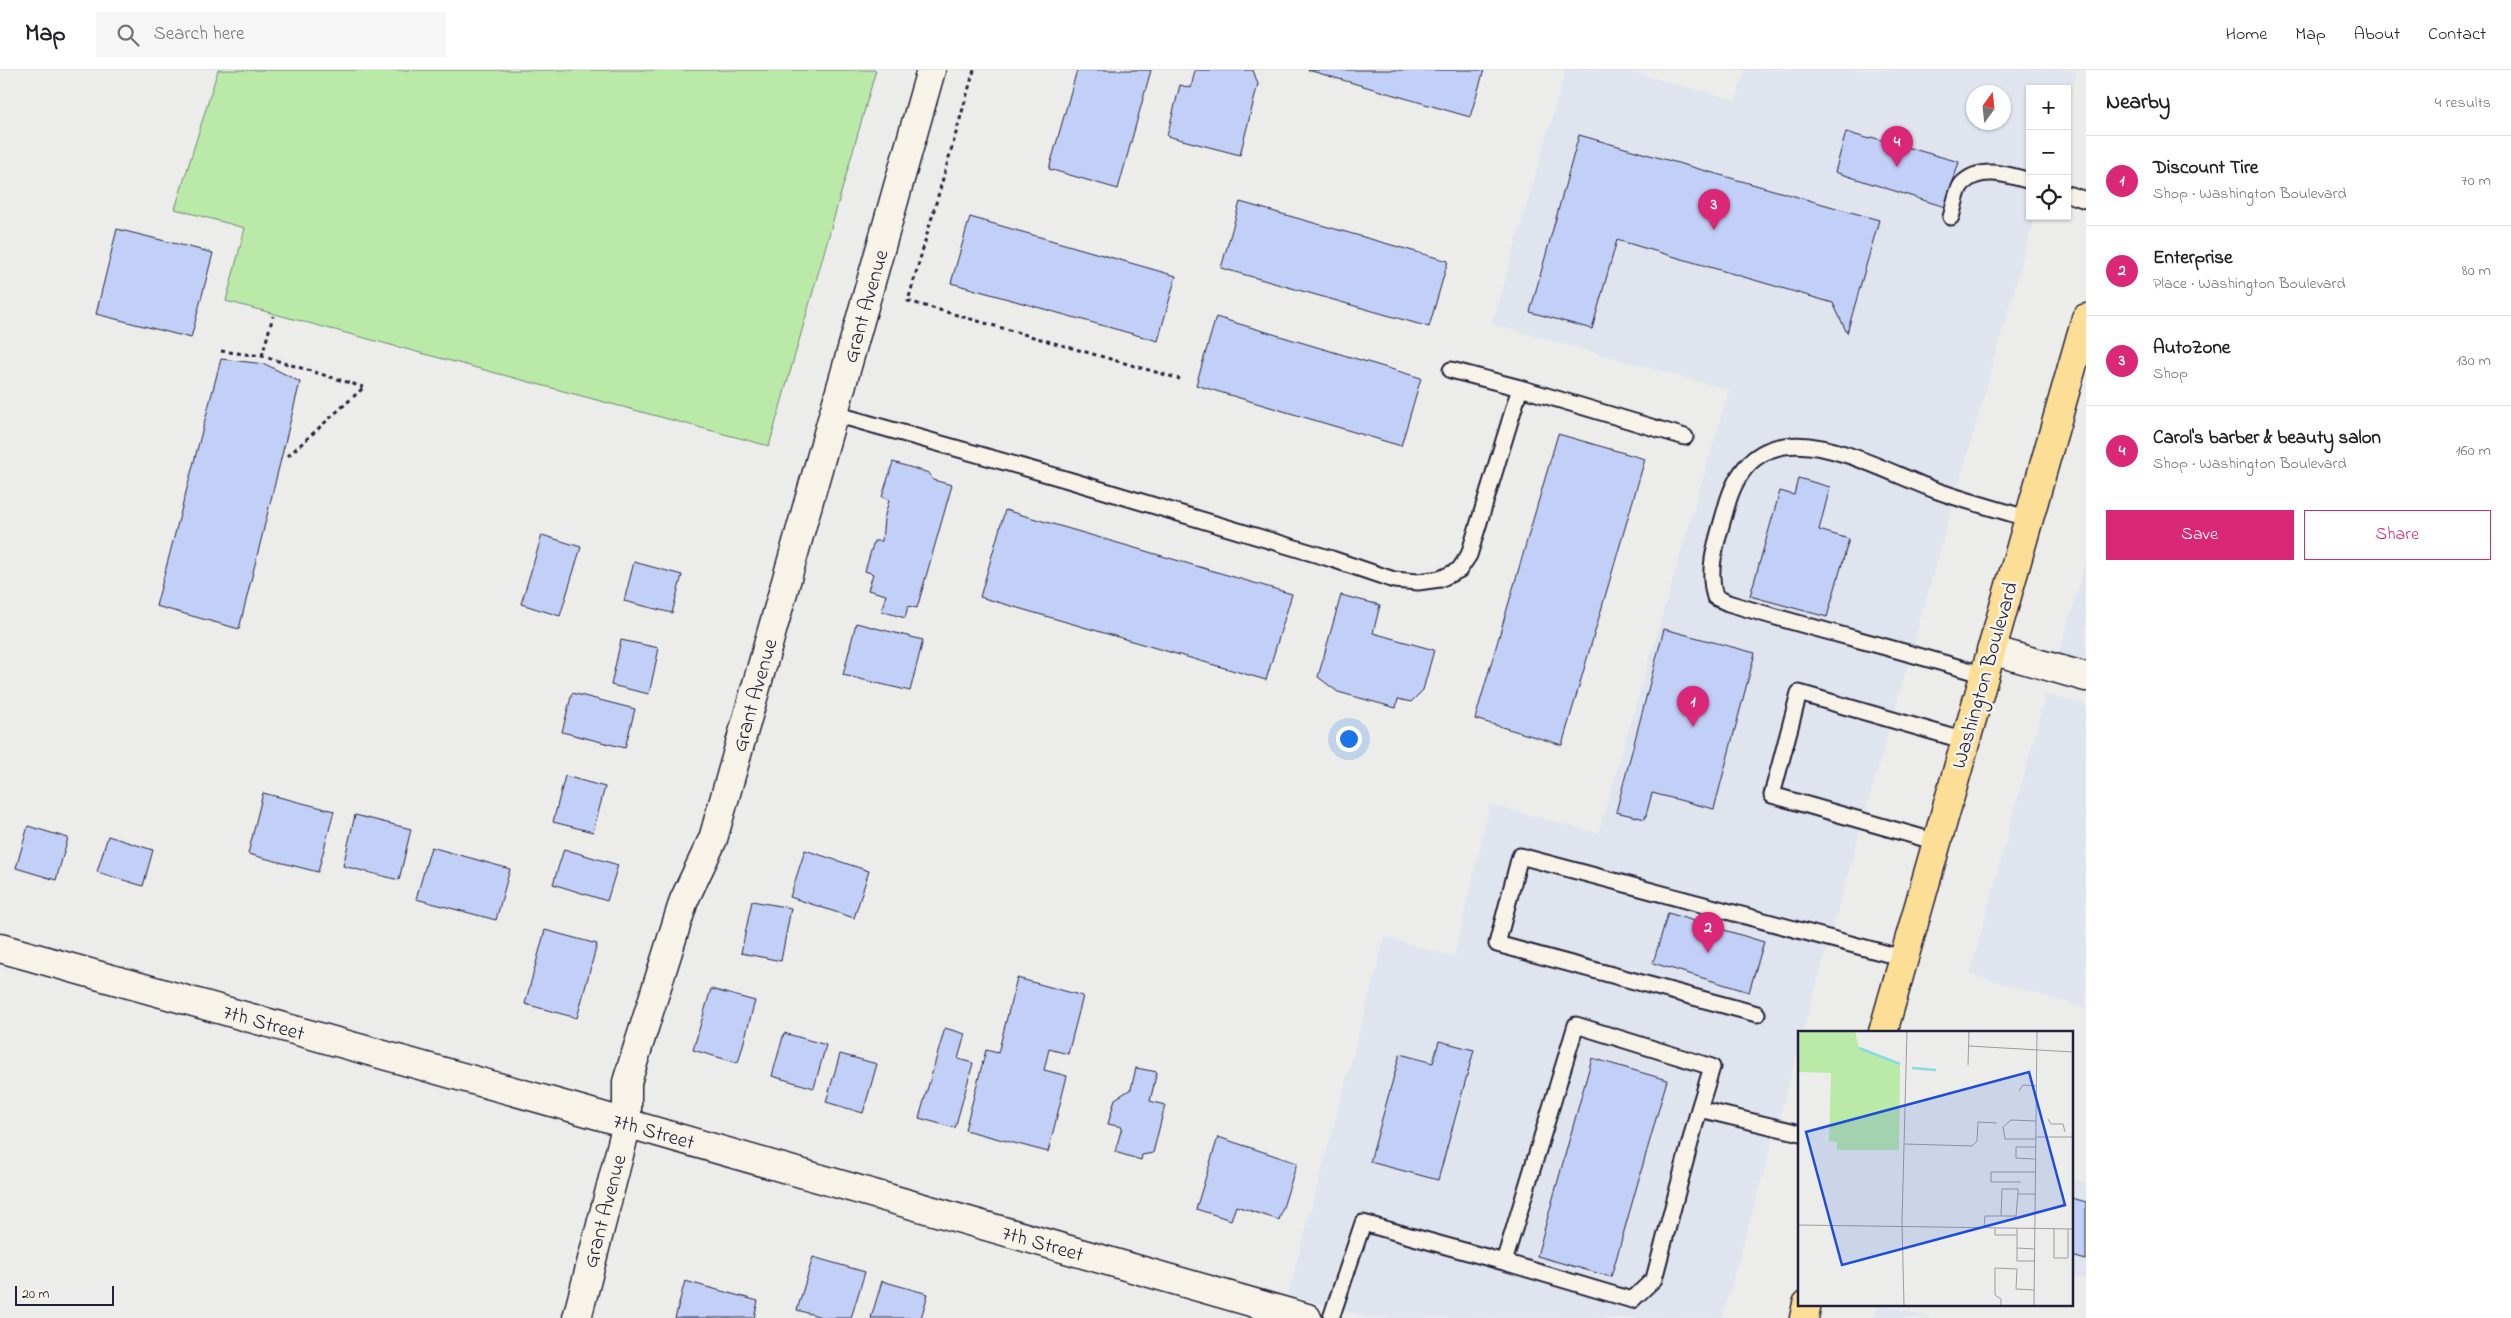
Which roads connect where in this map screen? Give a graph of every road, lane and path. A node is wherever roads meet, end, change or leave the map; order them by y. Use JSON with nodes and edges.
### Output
{"nodes":[{"id":1,"x":931,"y":70,"type":"edge"},
{"id":2,"x":974,"y":70,"type":"edge"},
{"id":3,"x":2026,"y":180,"type":"edge"},
{"id":4,"x":2071,"y":195,"type":"edge"},
{"id":5,"x":2086,"y":200,"type":"edge"},
{"id":6,"x":1951,"y":217,"type":"dead end"},
{"id":7,"x":273,"y":316,"type":"dead end"},
{"id":8,"x":2086,"y":318,"type":"edge"},
{"id":9,"x":221,"y":350,"type":"dead end"},
{"id":10,"x":262,"y":356,"type":"junction"},
{"id":11,"x":1451,"y":370,"type":"dead end"},
{"id":12,"x":1180,"y":379,"type":"dead end"},
{"id":13,"x":1520,"y":388,"type":"junction"},
{"id":14,"x":835,"y":414,"type":"junction"},
{"id":15,"x":1685,"y":437,"type":"dead end"},
{"id":16,"x":288,"y":456,"type":"dead end"},
{"id":17,"x":2029,"y":519,"type":"junction"},
{"id":18,"x":1988,"y":662,"type":"junction"},
{"id":19,"x":2086,"y":677,"type":"edge"},
{"id":20,"x":1966,"y":740,"type":"junction"},
{"id":21,"x":1936,"y":842,"type":"junction"},
{"id":22,"x":0,"y":948,"type":"edge"},
{"id":23,"x":1903,"y":958,"type":"junction"},
{"id":24,"x":1757,"y":1014,"type":"dead end"},
{"id":25,"x":1882,"y":1031,"type":"edge"},
{"id":26,"x":1699,"y":1109,"type":"junction"},
{"id":27,"x":627,"y":1124,"type":"junction"},
{"id":28,"x":1798,"y":1133,"type":"edge"},
{"id":29,"x":1504,"y":1262,"type":"junction"},
{"id":30,"x":577,"y":1318,"type":"edge"},
{"id":31,"x":1306,"y":1318,"type":"edge"},
{"id":32,"x":1332,"y":1318,"type":"edge"}],
"edges":[{"from":1,"to":14,"type":"street","name":"Grant Avenue"},
{"from":2,"to":12,"type":"path"},
{"from":3,"to":6,"type":"lane"},
{"from":4,"to":5,"type":"lane"},
{"from":7,"to":10,"type":"path"},
{"from":8,"to":17,"type":"main road","name":"Washington Boulevard"},
{"from":9,"to":10,"type":"path"},
{"from":10,"to":16,"type":"path"},
{"from":11,"to":13,"type":"lane"},
{"from":13,"to":14,"type":"lane"},
{"from":13,"to":15,"type":"lane"},
{"from":14,"to":27,"type":"street","name":"Grant Avenue"},
{"from":17,"to":18,"type":"main road","name":"Washington Boulevard"},
{"from":17,"to":18,"type":"lane"},
{"from":18,"to":19,"type":"street"},
{"from":18,"to":20,"type":"main road","name":"Washington Boulevard"},
{"from":20,"to":21,"type":"main road","name":"Washington Boulevard"},
{"from":20,"to":21,"type":"lane"},
{"from":21,"to":23,"type":"main road","name":"Washington Boulevard"},
{"from":22,"to":27,"type":"street","name":"7th Street"},
{"from":23,"to":24,"type":"lane"},
{"from":23,"to":25,"type":"main road","name":"Washington Boulevard"},
{"from":26,"to":28,"type":"lane"},
{"from":26,"to":29,"type":"lane"},
{"from":26,"to":29,"type":"lane"},
{"from":27,"to":30,"type":"street","name":"Grant Avenue"},
{"from":27,"to":31,"type":"street","name":"7th Street"},
{"from":29,"to":32,"type":"lane"}]}
